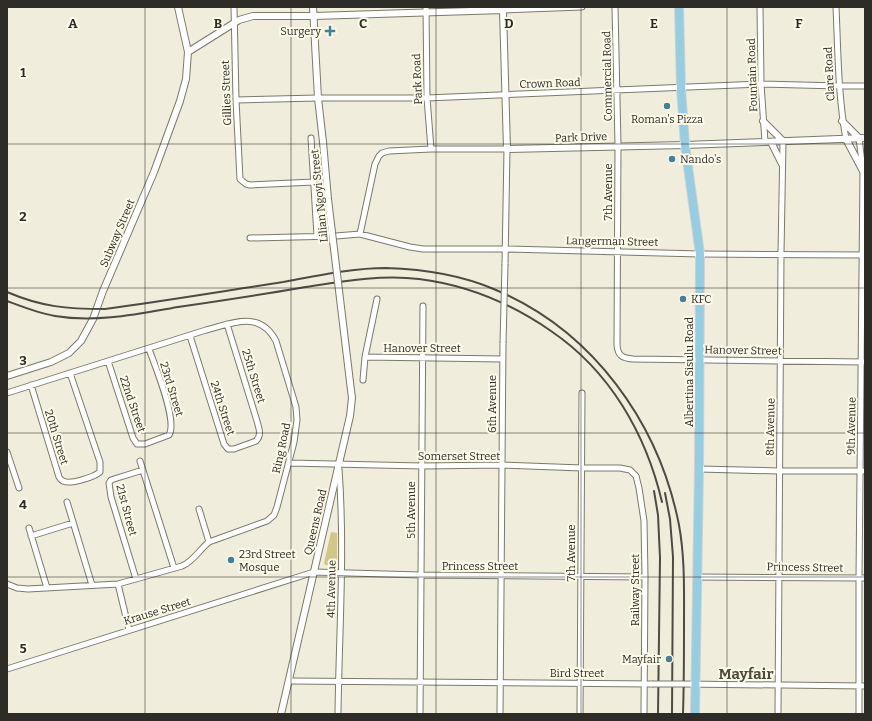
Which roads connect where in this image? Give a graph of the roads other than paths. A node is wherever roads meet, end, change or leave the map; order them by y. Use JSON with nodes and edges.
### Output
{"nodes":[{"id":1,"x":178,"y":7,"type":"edge"},
{"id":2,"x":234,"y":7,"type":"edge"},
{"id":3,"x":313,"y":7,"type":"edge"},
{"id":4,"x":582,"y":7,"type":"edge"},
{"id":5,"x":615,"y":7,"type":"edge"},
{"id":6,"x":679,"y":7,"type":"edge"},
{"id":7,"x":760,"y":7,"type":"edge"},
{"id":8,"x":836,"y":7,"type":"edge"},
{"id":9,"x":503,"y":8,"type":"edge"},
{"id":10,"x":426,"y":10,"type":"edge"},
{"id":11,"x":314,"y":16,"type":"junction"},
{"id":12,"x":234,"y":23,"type":"junction"},
{"id":13,"x":188,"y":52,"type":"junction"},
{"id":14,"x":761,"y":84,"type":"junction"},
{"id":15,"x":839,"y":86,"type":"junction"},
{"id":16,"x":865,"y":86,"type":"edge"},
{"id":17,"x":681,"y":88,"type":"junction"},
{"id":18,"x":617,"y":91,"type":"junction"},
{"id":19,"x":506,"y":95,"type":"junction"},
{"id":20,"x":318,"y":98,"type":"junction"},
{"id":21,"x":427,"y":98,"type":"junction"},
{"id":22,"x":236,"y":100,"type":"junction"},
{"id":23,"x":763,"y":121,"type":"junction"},
{"id":24,"x":842,"y":121,"type":"junction"},
{"id":25,"x":311,"y":138,"type":"dead end"},
{"id":26,"x":862,"y":138,"type":"edge"},
{"id":27,"x":846,"y":139,"type":"junction"},
{"id":28,"x":783,"y":141,"type":"junction"},
{"id":29,"x":768,"y":142,"type":"junction"},
{"id":30,"x":618,"y":145,"type":"junction"},
{"id":31,"x":685,"y":145,"type":"junction"},
{"id":32,"x":431,"y":149,"type":"junction"},
{"id":33,"x":507,"y":149,"type":"junction"},
{"id":34,"x":782,"y":164,"type":"junction"},
{"id":35,"x":863,"y":171,"type":"junction"},
{"id":36,"x":314,"y":182,"type":"junction"},
{"id":37,"x":360,"y":234,"type":"junction"},
{"id":38,"x":317,"y":236,"type":"junction"},
{"id":39,"x":250,"y":238,"type":"dead end"},
{"id":40,"x":505,"y":249,"type":"junction"},
{"id":41,"x":618,"y":251,"type":"junction"},
{"id":42,"x":781,"y":253,"type":"junction"},
{"id":43,"x":700,"y":254,"type":"junction"},
{"id":44,"x":864,"y":255,"type":"edge"},
{"id":45,"x":377,"y":299,"type":"dead end"},
{"id":46,"x":423,"y":306,"type":"dead end"},
{"id":47,"x":227,"y":324,"type":"junction"},
{"id":48,"x":190,"y":336,"type":"junction"},
{"id":49,"x":149,"y":349,"type":"junction"},
{"id":50,"x":621,"y":357,"type":"joint"},
{"id":51,"x":365,"y":358,"type":"junction"},
{"id":52,"x":422,"y":358,"type":"junction"},
{"id":53,"x":503,"y":359,"type":"junction"},
{"id":54,"x":700,"y":360,"type":"junction"},
{"id":55,"x":780,"y":360,"type":"junction"},
{"id":56,"x":108,"y":362,"type":"junction"},
{"id":57,"x":864,"y":362,"type":"edge"},
{"id":58,"x":70,"y":372,"type":"junction"},
{"id":59,"x":7,"y":376,"type":"edge"},
{"id":60,"x":363,"y":380,"type":"dead end"},
{"id":61,"x":350,"y":382,"type":"joint"},
{"id":62,"x":31,"y":385,"type":"junction"},
{"id":63,"x":7,"y":392,"type":"edge"},
{"id":64,"x":582,"y":393,"type":"dead end"},
{"id":65,"x":260,"y":433,"type":"joint"},
{"id":66,"x":169,"y":435,"type":"joint"},
{"id":67,"x":7,"y":452,"type":"edge"},
{"id":68,"x":140,"y":461,"type":"dead end"},
{"id":69,"x":289,"y":463,"type":"junction"},
{"id":70,"x":339,"y":465,"type":"junction"},
{"id":71,"x":502,"y":465,"type":"junction"},
{"id":72,"x":422,"y":466,"type":"junction"},
{"id":73,"x":582,"y":468,"type":"junction"},
{"id":74,"x":699,"y":469,"type":"junction"},
{"id":75,"x":143,"y":470,"type":"junction"},
{"id":76,"x":630,"y":470,"type":"joint"},
{"id":77,"x":779,"y":471,"type":"junction"},
{"id":78,"x":863,"y":471,"type":"edge"},
{"id":79,"x":19,"y":488,"type":"dead end"},
{"id":80,"x":67,"y":502,"type":"dead end"},
{"id":81,"x":199,"y":509,"type":"dead end"},
{"id":82,"x":73,"y":523,"type":"junction"},
{"id":83,"x":28,"y":528,"type":"dead end"},
{"id":84,"x":31,"y":536,"type":"junction"},
{"id":85,"x":209,"y":542,"type":"junction"},
{"id":86,"x":174,"y":568,"type":"junction"},
{"id":87,"x":314,"y":572,"type":"junction"},
{"id":88,"x":341,"y":573,"type":"junction"},
{"id":89,"x":421,"y":575,"type":"junction"},
{"id":90,"x":501,"y":576,"type":"junction"},
{"id":91,"x":581,"y":576,"type":"junction"},
{"id":92,"x":645,"y":577,"type":"junction"},
{"id":93,"x":697,"y":577,"type":"junction"},
{"id":94,"x":779,"y":577,"type":"junction"},
{"id":95,"x":862,"y":578,"type":"edge"},
{"id":96,"x":136,"y":579,"type":"junction"},
{"id":97,"x":7,"y":584,"type":"edge"},
{"id":98,"x":118,"y":584,"type":"junction"},
{"id":99,"x":92,"y":585,"type":"junction"},
{"id":100,"x":47,"y":588,"type":"junction"},
{"id":101,"x":129,"y":630,"type":"junction"},
{"id":102,"x":7,"y":669,"type":"edge"},
{"id":103,"x":289,"y":681,"type":"junction"},
{"id":104,"x":339,"y":682,"type":"junction"},
{"id":105,"x":420,"y":682,"type":"junction"},
{"id":106,"x":500,"y":683,"type":"junction"},
{"id":107,"x":580,"y":683,"type":"junction"},
{"id":108,"x":644,"y":684,"type":"junction"},
{"id":109,"x":696,"y":684,"type":"junction"},
{"id":110,"x":778,"y":685,"type":"junction"},
{"id":111,"x":862,"y":686,"type":"edge"},
{"id":112,"x":281,"y":714,"type":"edge"},
{"id":113,"x":338,"y":714,"type":"edge"},
{"id":114,"x":420,"y":714,"type":"edge"},
{"id":115,"x":500,"y":714,"type":"edge"},
{"id":116,"x":580,"y":714,"type":"edge"},
{"id":117,"x":644,"y":714,"type":"edge"},
{"id":118,"x":695,"y":714,"type":"edge"},
{"id":119,"x":778,"y":714,"type":"edge"},
{"id":120,"x":860,"y":714,"type":"edge"}],
"edges":[{"from":1,"to":13,"type":"street","name":"Subway Street"},
{"from":2,"to":12,"type":"street","name":"Gillies Street"},
{"from":3,"to":11,"type":"street","name":"Lilian Ngoyi Street"},
{"from":4,"to":9,"type":"street"},
{"from":5,"to":18,"type":"street","name":"Commercial Road"},
{"from":6,"to":17,"type":"main road","name":"Albertina Sisulu Road"},
{"from":7,"to":14,"type":"street","name":"Fountain Road"},
{"from":8,"to":15,"type":"street","name":"Clare Road"},
{"from":9,"to":10,"type":"street"},
{"from":9,"to":19,"type":"street","name":"6th Avenue"},
{"from":10,"to":11,"type":"street"},
{"from":10,"to":21,"type":"street","name":"Park Road"},
{"from":11,"to":12,"type":"street"},
{"from":11,"to":20,"type":"street","name":"Lilian Ngoyi Street"},
{"from":12,"to":13,"type":"street"},
{"from":12,"to":22,"type":"street","name":"Gillies Street"},
{"from":13,"to":59,"type":"street","name":"Subway Street"},
{"from":14,"to":15,"type":"street","name":"Crown Road"},
{"from":14,"to":17,"type":"street","name":"Crown Road"},
{"from":14,"to":23,"type":"street","name":"Fountain Road"},
{"from":15,"to":16,"type":"street","name":"Crown Road"},
{"from":15,"to":24,"type":"street","name":"Clare Road"},
{"from":17,"to":18,"type":"street","name":"Crown Road"},
{"from":17,"to":31,"type":"main road","name":"Albertina Sisulu Road"},
{"from":18,"to":19,"type":"street","name":"Crown Road"},
{"from":18,"to":30,"type":"street","name":"Commercial Road"},
{"from":19,"to":21,"type":"street","name":"Crown Road"},
{"from":19,"to":33,"type":"street","name":"6th Avenue"},
{"from":20,"to":21,"type":"street","name":"Crown Road"},
{"from":20,"to":22,"type":"street","name":"Crown Road"},
{"from":20,"to":61,"type":"street","name":"Lilian Ngoyi Street","bridge":true},
{"from":21,"to":32,"type":"street","name":"Park Road"},
{"from":22,"to":36,"type":"street","name":"Gillies Street"},
{"from":23,"to":28,"type":"street"},
{"from":23,"to":29,"type":"street","name":"Fountain Road"},
{"from":24,"to":26,"type":"street"},
{"from":24,"to":27,"type":"street","name":"Clare Road"},
{"from":25,"to":36,"type":"street"},
{"from":26,"to":27,"type":"street","name":"Park Drive"},
{"from":26,"to":35,"type":"street","name":"9th Avenue"},
{"from":27,"to":28,"type":"street","name":"Park Drive"},
{"from":27,"to":35,"type":"street"},
{"from":28,"to":29,"type":"street","name":"Park Drive"},
{"from":28,"to":34,"type":"street","name":"8th Avenue"},
{"from":29,"to":31,"type":"street","name":"Park Drive"},
{"from":29,"to":34,"type":"street"},
{"from":30,"to":31,"type":"street","name":"Park Drive"},
{"from":30,"to":33,"type":"street","name":"Park Drive"},
{"from":30,"to":41,"type":"street","name":"7th Avenue"},
{"from":31,"to":43,"type":"main road","name":"Albertina Sisulu Road"},
{"from":32,"to":33,"type":"street","name":"Park Drive"},
{"from":32,"to":37,"type":"street","name":"Park Drive"},
{"from":33,"to":40,"type":"street","name":"6th Avenue"},
{"from":34,"to":42,"type":"street","name":"8th Avenue"},
{"from":35,"to":44,"type":"street","name":"9th Avenue"},
{"from":36,"to":38,"type":"street"},
{"from":37,"to":38,"type":"street","name":"Langerman Street"},
{"from":37,"to":40,"type":"street","name":"Langerman Street"},
{"from":38,"to":39,"type":"street","name":"Langerman Street"},
{"from":40,"to":41,"type":"street","name":"Langerman Street"},
{"from":40,"to":53,"type":"street","name":"6th Avenue","bridge":true},
{"from":41,"to":43,"type":"street","name":"Langerman Street"},
{"from":41,"to":50,"type":"street","name":"7th Avenue"},
{"from":42,"to":43,"type":"street","name":"Langerman Street"},
{"from":42,"to":44,"type":"street","name":"Langerman Street"},
{"from":42,"to":55,"type":"street","name":"8th Avenue"},
{"from":43,"to":54,"type":"main road","name":"Albertina Sisulu Road"},
{"from":44,"to":57,"type":"street","name":"9th Avenue"},
{"from":45,"to":51,"type":"street"},
{"from":46,"to":52,"type":"street","name":"5th Avenue"},
{"from":47,"to":48,"type":"street","name":"Ring Road"},
{"from":47,"to":65,"type":"street","name":"25th Street"},
{"from":47,"to":69,"type":"street","name":"Ring Road"},
{"from":48,"to":49,"type":"street","name":"Ring Road"},
{"from":48,"to":65,"type":"street","name":"24th Street"},
{"from":49,"to":56,"type":"street","name":"Ring Road"},
{"from":49,"to":66,"type":"street","name":"23rd Street"},
{"from":50,"to":54,"type":"street","name":"Hanover Street"},
{"from":51,"to":52,"type":"street","name":"Hanover Street"},
{"from":51,"to":60,"type":"street"},
{"from":52,"to":53,"type":"street","name":"Hanover Street"},
{"from":52,"to":72,"type":"street","name":"5th Avenue"},
{"from":53,"to":71,"type":"street","name":"6th Avenue"},
{"from":54,"to":55,"type":"street","name":"Hanover Street"},
{"from":54,"to":74,"type":"main road","name":"Albertina Sisulu Road"},
{"from":55,"to":57,"type":"street","name":"Hanover Street"},
{"from":55,"to":77,"type":"street","name":"8th Avenue"},
{"from":56,"to":58,"type":"street","name":"Ring Road"},
{"from":56,"to":66,"type":"street","name":"22nd Street"},
{"from":57,"to":78,"type":"street","name":"9th Avenue"},
{"from":58,"to":62,"type":"street","name":"Ring Road"},
{"from":58,"to":62,"type":"street","name":"20th Street"},
{"from":61,"to":70,"type":"street","name":"Queens Road"},
{"from":62,"to":63,"type":"street","name":"Ring Road"},
{"from":64,"to":73,"type":"street","name":"7th Avenue"},
{"from":67,"to":79,"type":"street"},
{"from":68,"to":75,"type":"street"},
{"from":69,"to":70,"type":"street","name":"Somerset Street"},
{"from":69,"to":85,"type":"street","name":"Ring Road"},
{"from":70,"to":72,"type":"street","name":"Somerset Street"},
{"from":70,"to":87,"type":"street","name":"Queens Road"},
{"from":70,"to":88,"type":"street","name":"4th Avenue"},
{"from":71,"to":72,"type":"street","name":"Somerset Street"},
{"from":71,"to":73,"type":"street","name":"Somerset Street"},
{"from":71,"to":90,"type":"street","name":"6th Avenue"},
{"from":72,"to":89,"type":"street","name":"5th Avenue"},
{"from":73,"to":76,"type":"street","name":"Somerset Street"},
{"from":73,"to":91,"type":"street","name":"7th Avenue"},
{"from":74,"to":77,"type":"street"},
{"from":74,"to":93,"type":"main road","name":"Albertina Sisulu Road"},
{"from":75,"to":86,"type":"street"},
{"from":75,"to":96,"type":"street","name":"21st Street"},
{"from":76,"to":92,"type":"street","name":"Railway Street"},
{"from":77,"to":78,"type":"street"},
{"from":77,"to":94,"type":"street","name":"8th Avenue"},
{"from":78,"to":95,"type":"street","name":"9th Avenue"},
{"from":80,"to":82,"type":"street"},
{"from":81,"to":85,"type":"street"},
{"from":82,"to":84,"type":"street"},
{"from":82,"to":99,"type":"street"},
{"from":83,"to":84,"type":"street"},
{"from":84,"to":100,"type":"street"},
{"from":85,"to":86,"type":"street","name":"Ring Road"},
{"from":86,"to":96,"type":"street","name":"Ring Road"},
{"from":87,"to":88,"type":"street","name":"Princess Street"},
{"from":87,"to":101,"type":"street","name":"Krause Street"},
{"from":87,"to":103,"type":"street","name":"Queens Road"},
{"from":88,"to":89,"type":"street","name":"Princess Street"},
{"from":88,"to":104,"type":"street","name":"4th Avenue"},
{"from":89,"to":90,"type":"street","name":"Princess Street"},
{"from":89,"to":105,"type":"street","name":"5th Avenue"},
{"from":90,"to":91,"type":"street","name":"Princess Street"},
{"from":90,"to":106,"type":"street","name":"6th Avenue"},
{"from":91,"to":92,"type":"street","name":"Princess Street"},
{"from":91,"to":107,"type":"street","name":"7th Avenue"},
{"from":92,"to":108,"type":"street","name":"Railway Street"},
{"from":93,"to":94,"type":"street","name":"Princess Street"},
{"from":93,"to":109,"type":"main road","name":"Albertina Sisulu Road"},
{"from":94,"to":95,"type":"street","name":"Princess Street"},
{"from":94,"to":110,"type":"street","name":"8th Avenue"},
{"from":95,"to":111,"type":"street","name":"9th Avenue"},
{"from":96,"to":98,"type":"street","name":"Ring Road"},
{"from":97,"to":100,"type":"street","name":"Ring Road"},
{"from":98,"to":99,"type":"street","name":"Ring Road"},
{"from":98,"to":101,"type":"street"},
{"from":99,"to":100,"type":"street","name":"Ring Road"},
{"from":101,"to":102,"type":"street","name":"Krause Street"},
{"from":103,"to":104,"type":"street","name":"Bird Street"},
{"from":103,"to":112,"type":"street","name":"Queens Road"},
{"from":104,"to":105,"type":"street","name":"Bird Street"},
{"from":104,"to":113,"type":"street","name":"4th Avenue"},
{"from":105,"to":106,"type":"street","name":"Bird Street"},
{"from":105,"to":114,"type":"street","name":"5th Avenue"},
{"from":106,"to":107,"type":"street","name":"Bird Street"},
{"from":106,"to":115,"type":"street","name":"6th Avenue"},
{"from":107,"to":108,"type":"street","name":"Bird Street"},
{"from":107,"to":116,"type":"street","name":"7th Avenue"},
{"from":108,"to":109,"type":"street","name":"Bird Street","bridge":true},
{"from":108,"to":117,"type":"street","name":"Railway Street"},
{"from":109,"to":110,"type":"street","name":"Bird Street"},
{"from":109,"to":118,"type":"main road","name":"Albertina Sisulu Road"},
{"from":110,"to":111,"type":"street","name":"Bird Street"},
{"from":110,"to":119,"type":"street","name":"8th Avenue"},
{"from":111,"to":120,"type":"street","name":"9th Avenue"}]}
